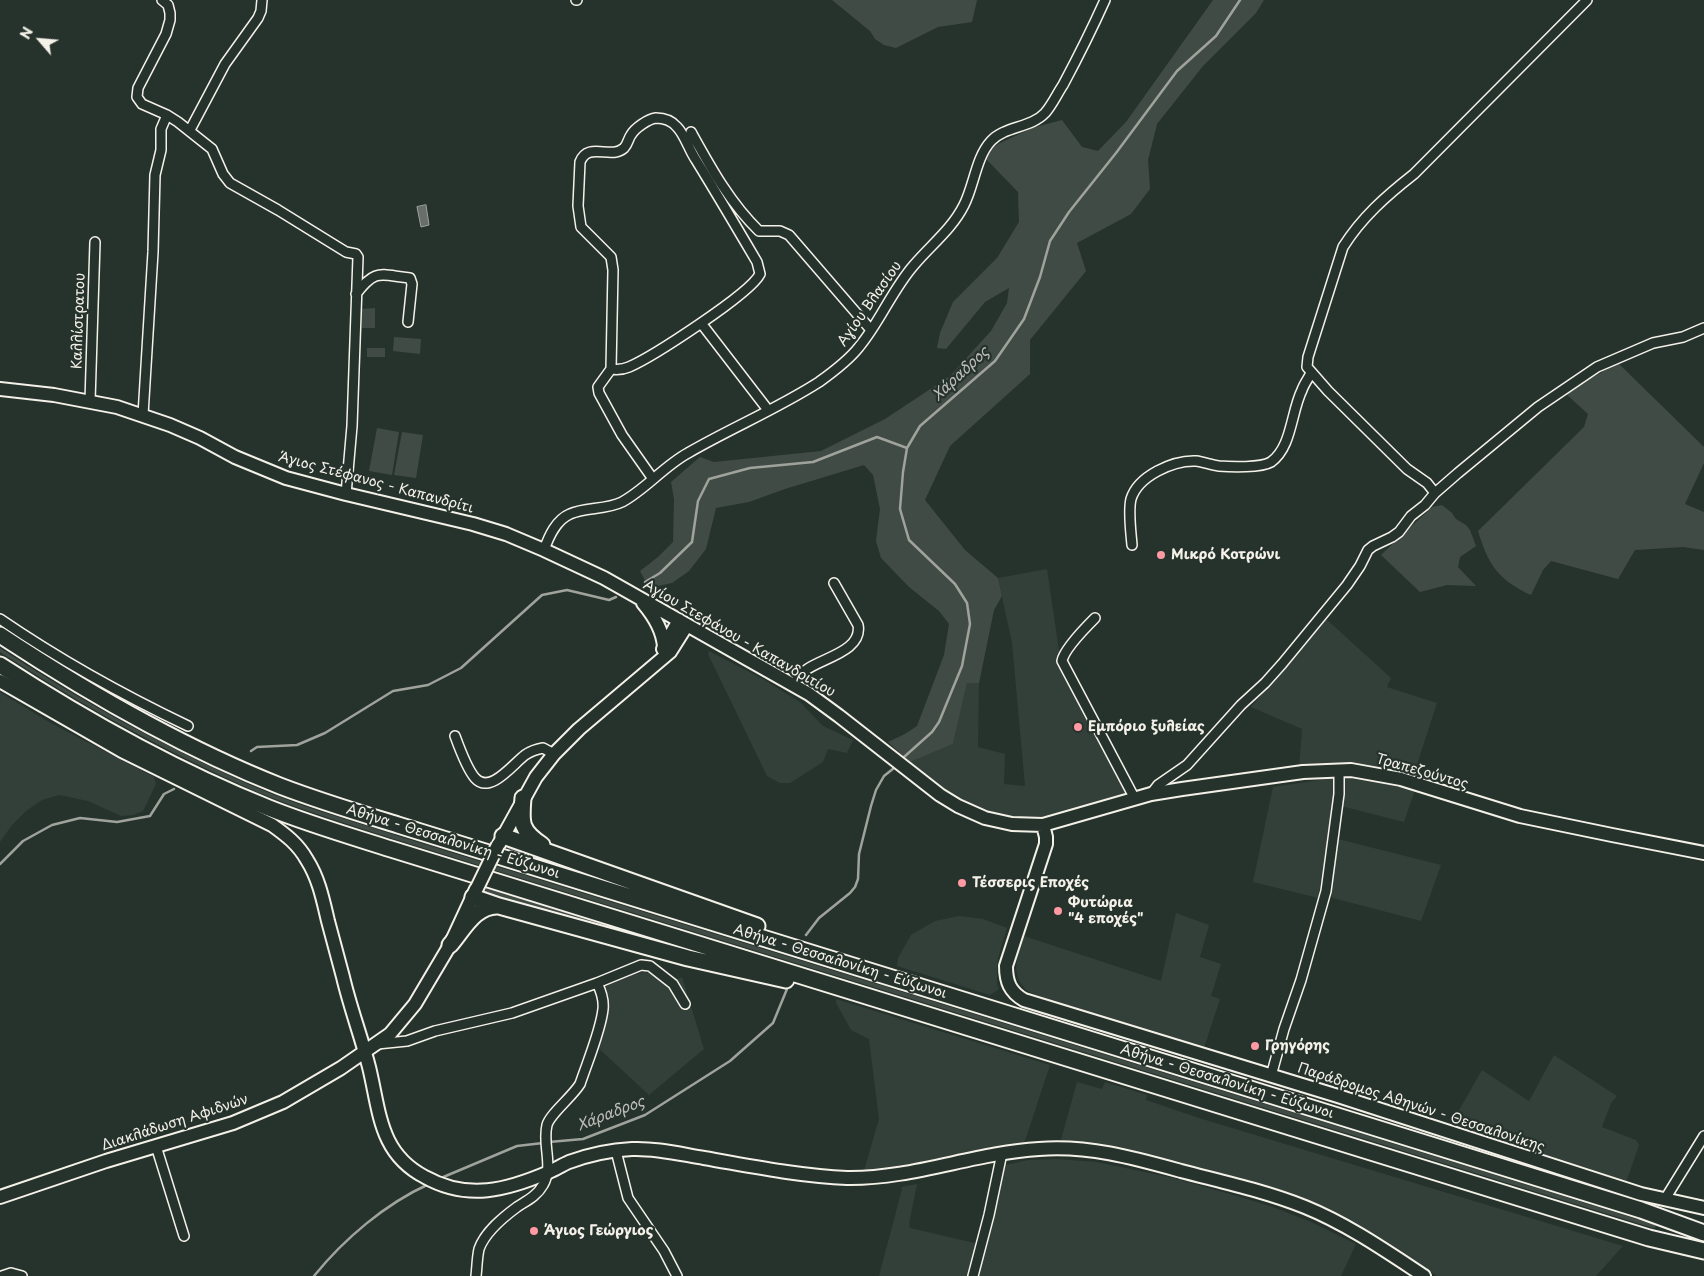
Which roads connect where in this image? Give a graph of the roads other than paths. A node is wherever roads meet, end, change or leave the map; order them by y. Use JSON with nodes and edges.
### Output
{"nodes":[{"id":1,"x":162,"y":0,"type":"edge"},
{"id":2,"x":262,"y":0,"type":"edge"},
{"id":3,"x":1105,"y":0,"type":"edge"},
{"id":4,"x":1587,"y":0,"type":"edge"},
{"id":5,"x":167,"y":115,"type":"junction"},
{"id":6,"x":190,"y":130,"type":"junction"},
{"id":7,"x":691,"y":132,"type":"dead end"},
{"id":8,"x":95,"y":242,"type":"dead end"},
{"id":9,"x":356,"y":294,"type":"junction"},
{"id":10,"x":408,"y":322,"type":"dead end"},
{"id":11,"x":701,"y":323,"type":"junction"},
{"id":12,"x":1704,"y":328,"type":"edge"},
{"id":13,"x":871,"y":330,"type":"junction"},
{"id":14,"x":611,"y":369,"type":"junction"},
{"id":15,"x":1311,"y":374,"type":"junction"},
{"id":16,"x":0,"y":390,"type":"edge"},
{"id":17,"x":90,"y":401,"type":"junction"},
{"id":18,"x":768,"y":410,"type":"junction"},
{"id":19,"x":143,"y":415,"type":"junction"},
{"id":20,"x":653,"y":479,"type":"junction"},
{"id":21,"x":1435,"y":493,"type":"junction"},
{"id":22,"x":346,"y":494,"type":"junction"},
{"id":23,"x":1132,"y":545,"type":"dead end"},
{"id":24,"x":544,"y":550,"type":"junction"},
{"id":25,"x":834,"y":583,"type":"dead end"},
{"id":26,"x":638,"y":597,"type":"junction"},
{"id":27,"x":1095,"y":618,"type":"dead end"},
{"id":28,"x":0,"y":619,"type":"edge"},
{"id":29,"x":683,"y":623,"type":"junction"},
{"id":30,"x":0,"y":635,"type":"edge"},
{"id":31,"x":664,"y":647,"type":"junction"},
{"id":32,"x":657,"y":663,"type":"junction"},
{"id":33,"x":0,"y":664,"type":"edge"},
{"id":34,"x":0,"y":681,"type":"edge"},
{"id":35,"x":793,"y":685,"type":"junction"},
{"id":36,"x":188,"y":726,"type":"dead end"},
{"id":37,"x":455,"y":736,"type":"dead end"},
{"id":38,"x":554,"y":754,"type":"junction"},
{"id":39,"x":1339,"y":770,"type":"junction"},
{"id":40,"x":1151,"y":794,"type":"junction"},
{"id":41,"x":523,"y":798,"type":"junction"},
{"id":42,"x":1136,"y":799,"type":"junction"},
{"id":43,"x":340,"y":801,"type":"dead end"},
{"id":44,"x":356,"y":812,"type":"junction"},
{"id":45,"x":1043,"y":825,"type":"junction"},
{"id":46,"x":501,"y":841,"type":"junction"},
{"id":47,"x":1704,"y":853,"type":"edge"},
{"id":48,"x":556,"y":854,"type":"junction"},
{"id":49,"x":475,"y":892,"type":"junction"},
{"id":50,"x":499,"y":906,"type":"junction"},
{"id":51,"x":450,"y":945,"type":"junction"},
{"id":52,"x":884,"y":976,"type":"junction"},
{"id":53,"x":597,"y":983,"type":"junction"},
{"id":54,"x":875,"y":998,"type":"junction"},
{"id":55,"x":686,"y":1004,"type":"dead end"},
{"id":56,"x":377,"y":1044,"type":"junction"},
{"id":57,"x":362,"y":1054,"type":"junction"},
{"id":58,"x":1271,"y":1076,"type":"junction"},
{"id":59,"x":1704,"y":1136,"type":"edge"},
{"id":60,"x":156,"y":1146,"type":"junction"},
{"id":61,"x":616,"y":1151,"type":"junction"},
{"id":62,"x":1002,"y":1153,"type":"junction"},
{"id":63,"x":548,"y":1172,"type":"junction"},
{"id":64,"x":0,"y":1197,"type":"edge"},
{"id":65,"x":1665,"y":1199,"type":"junction"},
{"id":66,"x":1704,"y":1208,"type":"edge"},
{"id":67,"x":1704,"y":1233,"type":"edge"},
{"id":68,"x":184,"y":1236,"type":"dead end"},
{"id":69,"x":1704,"y":1251,"type":"edge"},
{"id":70,"x":2,"y":1276,"type":"edge"},
{"id":71,"x":22,"y":1276,"type":"edge"},
{"id":72,"x":476,"y":1276,"type":"edge"},
{"id":73,"x":677,"y":1276,"type":"edge"},
{"id":74,"x":973,"y":1276,"type":"edge"},
{"id":75,"x":1424,"y":1276,"type":"edge"}],
"edges":[{"from":1,"to":5,"type":"street"},
{"from":2,"to":6,"type":"street"},
{"from":3,"to":13,"type":"street","name":"Αγίου Βλασίου"},
{"from":4,"to":15,"type":"street"},
{"from":5,"to":6,"type":"street"},
{"from":5,"to":19,"type":"street"},
{"from":6,"to":9,"type":"street"},
{"from":7,"to":13,"type":"street"},
{"from":8,"to":17,"type":"street","name":"Καλλίστρατου"},
{"from":9,"to":10,"type":"street"},
{"from":9,"to":22,"type":"street"},
{"from":11,"to":14,"type":"street"},
{"from":11,"to":14,"type":"street"},
{"from":11,"to":18,"type":"street"},
{"from":12,"to":21,"type":"street"},
{"from":13,"to":18,"type":"street","name":"Αγίου Βλασίου"},
{"from":14,"to":20,"type":"street"},
{"from":15,"to":21,"type":"street"},
{"from":15,"to":23,"type":"street"},
{"from":16,"to":17,"type":"main road","name":"Άγιος Στέφανος - Καπανδρίτι"},
{"from":17,"to":19,"type":"main road","name":"Άγιος Στέφανος - Καπανδρίτι"},
{"from":18,"to":20,"type":"street","name":"Αγίου Βλασίου"},
{"from":19,"to":22,"type":"main road","name":"Άγιος Στέφανος - Καπανδρίτι"},
{"from":20,"to":24,"type":"street","name":"Αγίου Βλασίου"},
{"from":21,"to":40,"type":"street"},
{"from":22,"to":24,"type":"main road","name":"Άγιος Στέφανος - Καπανδρίτι"},
{"from":24,"to":26,"type":"main road","name":"Αγίου Στεφάνου - Καπανδριτίου"},
{"from":25,"to":35,"type":"street"},
{"from":26,"to":29,"type":"main road","name":"Αγίου Στεφάνου - Καπανδριτίου"},
{"from":26,"to":31,"type":"main road"},
{"from":27,"to":42,"type":"street"},
{"from":28,"to":36,"type":"street"},
{"from":29,"to":31,"type":"main road","name":"Διακλάδωση Αφιδνών"},
{"from":29,"to":32,"type":"main road","name":"Διακλάδωση Αφιδνών"},
{"from":29,"to":35,"type":"main road","name":"Αγίου Στεφάνου - Καπανδριτίου"},
{"from":30,"to":44,"type":"highway","name":"Αθήνα - Θεσσαλονίκη - Εύζωνοι"},
{"from":31,"to":32,"type":"main road","name":"Διακλάδωση Αφιδνών"},
{"from":32,"to":38,"type":"main road","name":"Διακλάδωση Αφιδνών"},
{"from":33,"to":54,"type":"highway","name":"Αθήνα - Θεσσαλονίκη - Εύζωνοι"},
{"from":34,"to":57,"type":"main road"},
{"from":35,"to":45,"type":"main road","name":"Αγίου Στεφάνου - Καπανδριτίου"},
{"from":37,"to":38,"type":"street"},
{"from":38,"to":41,"type":"main road","name":"Διακλάδωση Αφιδνών"},
{"from":39,"to":40,"type":"main road","name":"Τραπεζούντος"},
{"from":39,"to":47,"type":"main road","name":"Τραπεζούντος"},
{"from":39,"to":58,"type":"street"},
{"from":40,"to":42,"type":"main road","name":"Τραπεζούντος"},
{"from":41,"to":46,"type":"main road","name":"Διακλάδωση Αφιδνών"},
{"from":41,"to":48,"type":"highway"},
{"from":42,"to":45,"type":"main road","name":"Τραπεζούντος"},
{"from":43,"to":44,"type":"highway"},
{"from":44,"to":52,"type":"highway","name":"Αθήνα - Θεσσαλονίκη - Εύζωνοι"},
{"from":45,"to":58,"type":"main road","name":"Παράδρομος Αθηνών - Θεσσαλονίκης"},
{"from":46,"to":48,"type":"highway"},
{"from":46,"to":49,"type":"main road","name":"Διακλάδωση Αφιδνών","bridge":true},
{"from":48,"to":52,"type":"highway"},
{"from":49,"to":50,"type":"highway"},
{"from":49,"to":51,"type":"main road","name":"Διακλάδωση Αφιδνών"},
{"from":50,"to":51,"type":"highway"},
{"from":50,"to":54,"type":"highway"},
{"from":51,"to":56,"type":"main road","name":"Διακλάδωση Αφιδνών"},
{"from":52,"to":67,"type":"highway","name":"Αθήνα - Θεσσαλονίκη - Εύζωνοι"},
{"from":53,"to":55,"type":"street"},
{"from":53,"to":56,"type":"street"},
{"from":53,"to":63,"type":"street"},
{"from":54,"to":69,"type":"highway","name":"Αθήνα - Θεσσαλονίκη - Εύζωνοι"},
{"from":56,"to":57,"type":"main road","name":"Διακλάδωση Αφιδνών"},
{"from":57,"to":60,"type":"main road","name":"Διακλάδωση Αφιδνών"},
{"from":57,"to":63,"type":"main road"},
{"from":58,"to":65,"type":"main road","name":"Παράδρομος Αθηνών - Θεσσαλονίκης"},
{"from":59,"to":65,"type":"street"},
{"from":60,"to":64,"type":"main road","name":"Διακλάδωση Αφιδνών"},
{"from":60,"to":68,"type":"street"},
{"from":61,"to":62,"type":"main road"},
{"from":61,"to":63,"type":"main road"},
{"from":61,"to":73,"type":"street"},
{"from":62,"to":74,"type":"street"},
{"from":62,"to":75,"type":"main road"},
{"from":63,"to":72,"type":"street"},
{"from":65,"to":66,"type":"main road","name":"Παράδρομος Αθηνών - Θεσσαλονίκης"},
{"from":70,"to":71,"type":"street"}]}
